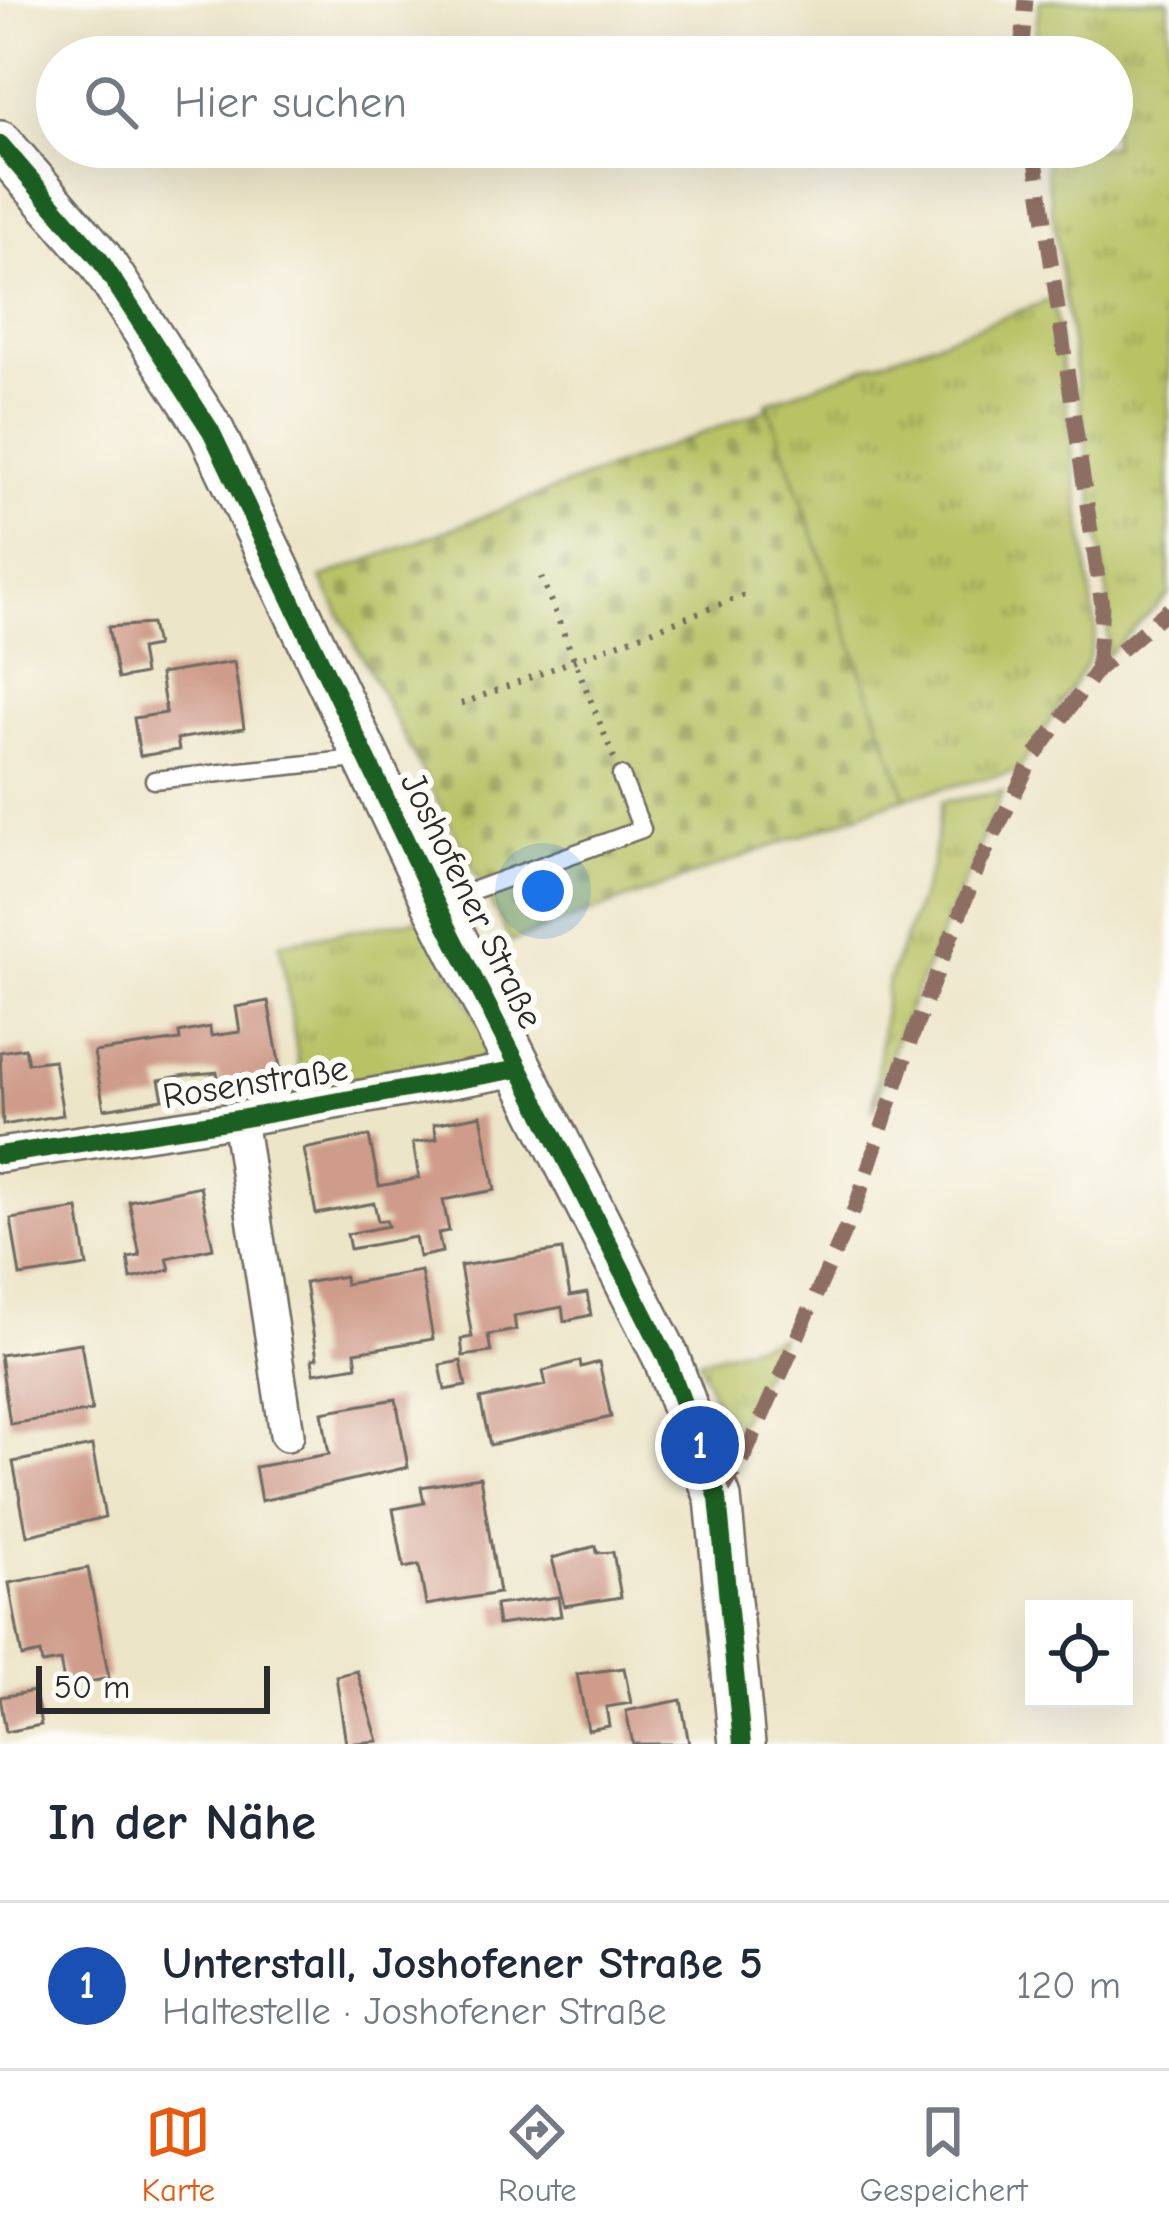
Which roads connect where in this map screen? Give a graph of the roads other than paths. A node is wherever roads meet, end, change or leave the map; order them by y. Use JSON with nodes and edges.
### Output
{"nodes":[{"id":1,"x":0,"y":144,"type":"edge"},
{"id":2,"x":367,"y":758,"type":"junction"},
{"id":3,"x":621,"y":776,"type":"road end"},
{"id":4,"x":154,"y":780,"type":"dead end"},
{"id":5,"x":436,"y":904,"type":"junction"},
{"id":6,"x":519,"y":1069,"type":"junction"},
{"id":7,"x":239,"y":1119,"type":"junction"},
{"id":8,"x":0,"y":1155,"type":"edge"},
{"id":9,"x":287,"y":1434,"type":"dead end"},
{"id":10,"x":742,"y":1744,"type":"edge"}],
"edges":[{"from":1,"to":2,"type":"street","name":"Joshofener Straße"},
{"from":2,"to":4,"type":"lane"},
{"from":2,"to":5,"type":"street","name":"Joshofener Straße"},
{"from":3,"to":5,"type":"lane"},
{"from":5,"to":6,"type":"street","name":"Joshofener Straße"},
{"from":6,"to":7,"type":"street","name":"Rosenstraße"},
{"from":6,"to":10,"type":"street","name":"Joshofener Straße"},
{"from":7,"to":8,"type":"street","name":"Rosenstraße"},
{"from":7,"to":9,"type":"street","name":"Rosenstraße"}]}
